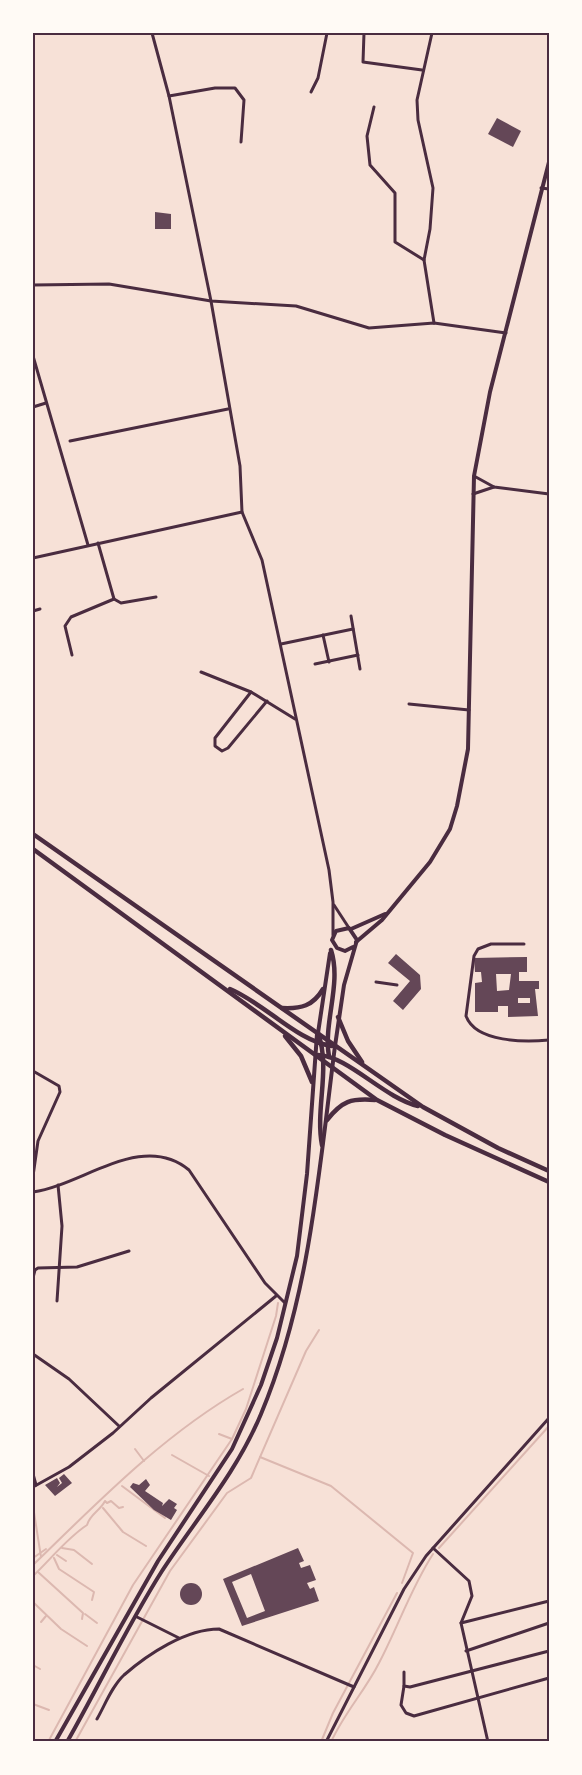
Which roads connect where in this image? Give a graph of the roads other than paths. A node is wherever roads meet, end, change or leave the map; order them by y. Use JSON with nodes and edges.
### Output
{"nodes":[{"id":1,"x":152,"y":33,"type":"edge"},
{"id":2,"x":327,"y":33,"type":"edge"},
{"id":3,"x":364,"y":33,"type":"edge"},
{"id":4,"x":432,"y":33,"type":"edge"},
{"id":5,"x":422,"y":70,"type":"junction"},
{"id":6,"x":310,"y":92,"type":"dead end"},
{"id":7,"x":169,"y":96,"type":"junction"},
{"id":8,"x":374,"y":107,"type":"dead end"},
{"id":9,"x":241,"y":142,"type":"dead end"},
{"id":10,"x":549,"y":162,"type":"edge"},
{"id":11,"x":542,"y":188,"type":"junction"},
{"id":12,"x":549,"y":189,"type":"edge"},
{"id":13,"x":424,"y":260,"type":"junction"},
{"id":14,"x":33,"y":285,"type":"edge"},
{"id":15,"x":211,"y":301,"type":"junction"},
{"id":16,"x":434,"y":323,"type":"junction"},
{"id":17,"x":507,"y":333,"type":"junction"},
{"id":18,"x":33,"y":356,"type":"edge"},
{"id":19,"x":46,"y":403,"type":"junction"},
{"id":20,"x":33,"y":407,"type":"edge"},
{"id":21,"x":228,"y":410,"type":"junction"},
{"id":22,"x":70,"y":441,"type":"dead end"},
{"id":23,"x":474,"y":476,"type":"junction"},
{"id":24,"x":494,"y":487,"type":"junction"},
{"id":25,"x":472,"y":494,"type":"junction"},
{"id":26,"x":549,"y":494,"type":"edge"},
{"id":27,"x":242,"y":512,"type":"junction"},
{"id":28,"x":98,"y":543,"type":"junction"},
{"id":29,"x":88,"y":545,"type":"junction"},
{"id":30,"x":33,"y":558,"type":"edge"},
{"id":31,"x":156,"y":597,"type":"dead end"},
{"id":32,"x":114,"y":599,"type":"junction"},
{"id":33,"x":40,"y":609,"type":"dead end"},
{"id":34,"x":33,"y":611,"type":"edge"},
{"id":35,"x":351,"y":616,"type":"dead end"},
{"id":36,"x":353,"y":629,"type":"junction"},
{"id":37,"x":323,"y":635,"type":"junction"},
{"id":38,"x":281,"y":644,"type":"junction"},
{"id":39,"x":72,"y":655,"type":"dead end"},
{"id":40,"x":358,"y":655,"type":"junction"},
{"id":41,"x":328,"y":662,"type":"junction"},
{"id":42,"x":315,"y":664,"type":"dead end"},
{"id":43,"x":360,"y":669,"type":"dead end"},
{"id":44,"x":201,"y":672,"type":"dead end"},
{"id":45,"x":251,"y":692,"type":"junction"},
{"id":46,"x":267,"y":701,"type":"junction"},
{"id":47,"x":409,"y":704,"type":"dead end"},
{"id":48,"x":469,"y":710,"type":"junction"},
{"id":49,"x":295,"y":719,"type":"junction"},
{"id":50,"x":33,"y":834,"type":"edge"},
{"id":51,"x":33,"y":849,"type":"edge"},
{"id":52,"x":333,"y":902,"type":"junction"},
{"id":53,"x":388,"y":913,"type":"junction"},
{"id":54,"x":350,"y":929,"type":"junction"},
{"id":55,"x":333,"y":937,"type":"junction"},
{"id":56,"x":333,"y":944,"type":"junction"},
{"id":57,"x":524,"y":944,"type":"dead end"},
{"id":58,"x":355,"y":945,"type":"junction"},
{"id":59,"x":331,"y":950,"type":"junction"},
{"id":60,"x":376,"y":982,"type":"dead end"},
{"id":61,"x":397,"y":985,"type":"dead end"},
{"id":62,"x":226,"y":987,"type":"junction"},
{"id":63,"x":323,"y":989,"type":"junction"},
{"id":64,"x":282,"y":1008,"type":"junction"},
{"id":65,"x":338,"y":1017,"type":"junction"},
{"id":66,"x":282,"y":1031,"type":"junction"},
{"id":67,"x":318,"y":1033,"type":"junction"},
{"id":68,"x":549,"y":1040,"type":"edge"},
{"id":69,"x":323,"y":1043,"type":"junction"},
{"id":70,"x":335,"y":1046,"type":"junction"},
{"id":71,"x":315,"y":1055,"type":"junction"},
{"id":72,"x":328,"y":1057,"type":"junction"},
{"id":73,"x":332,"y":1065,"type":"junction"},
{"id":74,"x":364,"y":1065,"type":"junction"},
{"id":75,"x":33,"y":1071,"type":"edge"},
{"id":76,"x":312,"y":1082,"type":"junction"},
{"id":77,"x":377,"y":1100,"type":"junction"},
{"id":78,"x":423,"y":1107,"type":"junction"},
{"id":79,"x":327,"y":1120,"type":"junction"},
{"id":80,"x":322,"y":1145,"type":"junction"},
{"id":81,"x":34,"y":1149,"type":"edge"},
{"id":82,"x":549,"y":1171,"type":"edge"},
{"id":83,"x":33,"y":1176,"type":"edge"},
{"id":84,"x":549,"y":1182,"type":"edge"},
{"id":85,"x":58,"y":1185,"type":"junction"},
{"id":86,"x":33,"y":1192,"type":"edge"},
{"id":87,"x":129,"y":1251,"type":"dead end"},
{"id":88,"x":59,"y":1269,"type":"junction"},
{"id":89,"x":33,"y":1278,"type":"edge"},
{"id":90,"x":276,"y":1296,"type":"junction"},
{"id":91,"x":57,"y":1301,"type":"dead end"},
{"id":92,"x":286,"y":1304,"type":"junction"},
{"id":93,"x":33,"y":1354,"type":"edge"},
{"id":94,"x":549,"y":1418,"type":"edge"},
{"id":95,"x":119,"y":1426,"type":"junction"},
{"id":96,"x":33,"y":1474,"type":"edge"},
{"id":97,"x":34,"y":1486,"type":"edge"},
{"id":98,"x":433,"y":1548,"type":"junction"},
{"id":99,"x":549,"y":1601,"type":"edge"},
{"id":100,"x":137,"y":1617,"type":"junction"},
{"id":101,"x":460,"y":1623,"type":"junction"},
{"id":102,"x":549,"y":1623,"type":"edge"},
{"id":103,"x":179,"y":1638,"type":"junction"},
{"id":104,"x":466,"y":1651,"type":"junction"},
{"id":105,"x":549,"y":1651,"type":"edge"},
{"id":106,"x":471,"y":1671,"type":"junction"},
{"id":107,"x":404,"y":1672,"type":"dead end"},
{"id":108,"x":549,"y":1678,"type":"edge"},
{"id":109,"x":404,"y":1686,"type":"junction"},
{"id":110,"x":354,"y":1687,"type":"junction"},
{"id":111,"x":478,"y":1698,"type":"junction"},
{"id":112,"x":97,"y":1719,"type":"dead end"},
{"id":113,"x":55,"y":1742,"type":"edge"},
{"id":114,"x":67,"y":1742,"type":"edge"},
{"id":115,"x":326,"y":1742,"type":"edge"},
{"id":116,"x":488,"y":1742,"type":"edge"}],
"edges":[{"from":1,"to":7,"type":"street"},
{"from":2,"to":6,"type":"street"},
{"from":3,"to":5,"type":"street"},
{"from":4,"to":5,"type":"street"},
{"from":5,"to":13,"type":"street"},
{"from":7,"to":9,"type":"street"},
{"from":7,"to":15,"type":"street"},
{"from":8,"to":13,"type":"street"},
{"from":10,"to":11,"type":"main road"},
{"from":11,"to":12,"type":"street"},
{"from":11,"to":17,"type":"main road"},
{"from":13,"to":16,"type":"street"},
{"from":14,"to":15,"type":"street"},
{"from":15,"to":16,"type":"street"},
{"from":15,"to":21,"type":"street"},
{"from":16,"to":17,"type":"street"},
{"from":17,"to":23,"type":"main road"},
{"from":18,"to":19,"type":"street"},
{"from":19,"to":20,"type":"street"},
{"from":19,"to":29,"type":"street"},
{"from":21,"to":22,"type":"street"},
{"from":21,"to":27,"type":"street"},
{"from":23,"to":24,"type":"street"},
{"from":23,"to":25,"type":"main road"},
{"from":24,"to":25,"type":"street"},
{"from":24,"to":26,"type":"street"},
{"from":25,"to":48,"type":"main road"},
{"from":27,"to":28,"type":"street"},
{"from":27,"to":38,"type":"street"},
{"from":28,"to":29,"type":"street"},
{"from":28,"to":32,"type":"street"},
{"from":29,"to":30,"type":"street"},
{"from":31,"to":32,"type":"street"},
{"from":32,"to":39,"type":"street"},
{"from":33,"to":34,"type":"street"},
{"from":35,"to":36,"type":"street"},
{"from":36,"to":37,"type":"street"},
{"from":36,"to":40,"type":"street"},
{"from":37,"to":38,"type":"street"},
{"from":37,"to":41,"type":"street"},
{"from":38,"to":49,"type":"street"},
{"from":40,"to":41,"type":"street"},
{"from":40,"to":43,"type":"street"},
{"from":41,"to":42,"type":"street"},
{"from":44,"to":45,"type":"street"},
{"from":45,"to":46,"type":"street"},
{"from":45,"to":46,"type":"street"},
{"from":46,"to":49,"type":"street"},
{"from":47,"to":48,"type":"street"},
{"from":48,"to":53,"type":"main road"},
{"from":49,"to":52,"type":"street"},
{"from":50,"to":64,"type":"main road"},
{"from":51,"to":62,"type":"main road"},
{"from":52,"to":54,"type":"street"},
{"from":52,"to":55,"type":"street"},
{"from":53,"to":54,"type":"main road"},
{"from":53,"to":58,"type":"main road"},
{"from":54,"to":55,"type":"main road"},
{"from":54,"to":58,"type":"main road"},
{"from":55,"to":56,"type":"main road"},
{"from":56,"to":58,"type":"main road"},
{"from":56,"to":59,"type":"main road"},
{"from":57,"to":68,"type":"street"},
{"from":58,"to":65,"type":"main road"},
{"from":59,"to":63,"type":"main road"},
{"from":59,"to":69,"type":"main road"},
{"from":60,"to":61,"type":"street"},
{"from":62,"to":66,"type":"main road"},
{"from":62,"to":69,"type":"main road"},
{"from":63,"to":64,"type":"main road"},
{"from":63,"to":67,"type":"main road"},
{"from":64,"to":67,"type":"main road"},
{"from":65,"to":70,"type":"main road"},
{"from":65,"to":74,"type":"main road"},
{"from":66,"to":71,"type":"main road"},
{"from":66,"to":76,"type":"main road"},
{"from":67,"to":69,"type":"main road"},
{"from":67,"to":69,"type":"main road"},
{"from":69,"to":70,"type":"main road"},
{"from":69,"to":71,"type":"main road"},
{"from":69,"to":72,"type":"main road"},
{"from":70,"to":72,"type":"main road"},
{"from":70,"to":74,"type":"main road"},
{"from":71,"to":72,"type":"main road"},
{"from":71,"to":76,"type":"main road"},
{"from":72,"to":73,"type":"main road"},
{"from":72,"to":73,"type":"main road"},
{"from":72,"to":78,"type":"main road"},
{"from":72,"to":80,"type":"main road"},
{"from":73,"to":77,"type":"main road"},
{"from":73,"to":79,"type":"main road"},
{"from":74,"to":78,"type":"main road"},
{"from":75,"to":81,"type":"street"},
{"from":76,"to":92,"type":"main road"},
{"from":77,"to":79,"type":"main road"},
{"from":77,"to":84,"type":"main road"},
{"from":78,"to":82,"type":"main road"},
{"from":79,"to":80,"type":"main road"},
{"from":80,"to":100,"type":"main road"},
{"from":81,"to":83,"type":"street"},
{"from":85,"to":86,"type":"street"},
{"from":85,"to":88,"type":"street"},
{"from":85,"to":90,"type":"street"},
{"from":87,"to":88,"type":"street"},
{"from":88,"to":89,"type":"street"},
{"from":88,"to":91,"type":"street"},
{"from":90,"to":92,"type":"street"},
{"from":90,"to":95,"type":"street"},
{"from":92,"to":113,"type":"main road"},
{"from":93,"to":95,"type":"street"},
{"from":94,"to":98,"type":"street"},
{"from":95,"to":97,"type":"street"},
{"from":96,"to":97,"type":"street"},
{"from":98,"to":101,"type":"street"},
{"from":98,"to":110,"type":"street"},
{"from":99,"to":101,"type":"street"},
{"from":100,"to":103,"type":"street"},
{"from":100,"to":114,"type":"main road"},
{"from":101,"to":104,"type":"street"},
{"from":102,"to":104,"type":"street"},
{"from":103,"to":110,"type":"street"},
{"from":103,"to":112,"type":"street"},
{"from":104,"to":106,"type":"street"},
{"from":105,"to":106,"type":"street"},
{"from":106,"to":109,"type":"street"},
{"from":106,"to":111,"type":"street"},
{"from":107,"to":109,"type":"street"},
{"from":108,"to":111,"type":"street"},
{"from":109,"to":111,"type":"street"},
{"from":110,"to":115,"type":"street"},
{"from":111,"to":116,"type":"street"}]}
